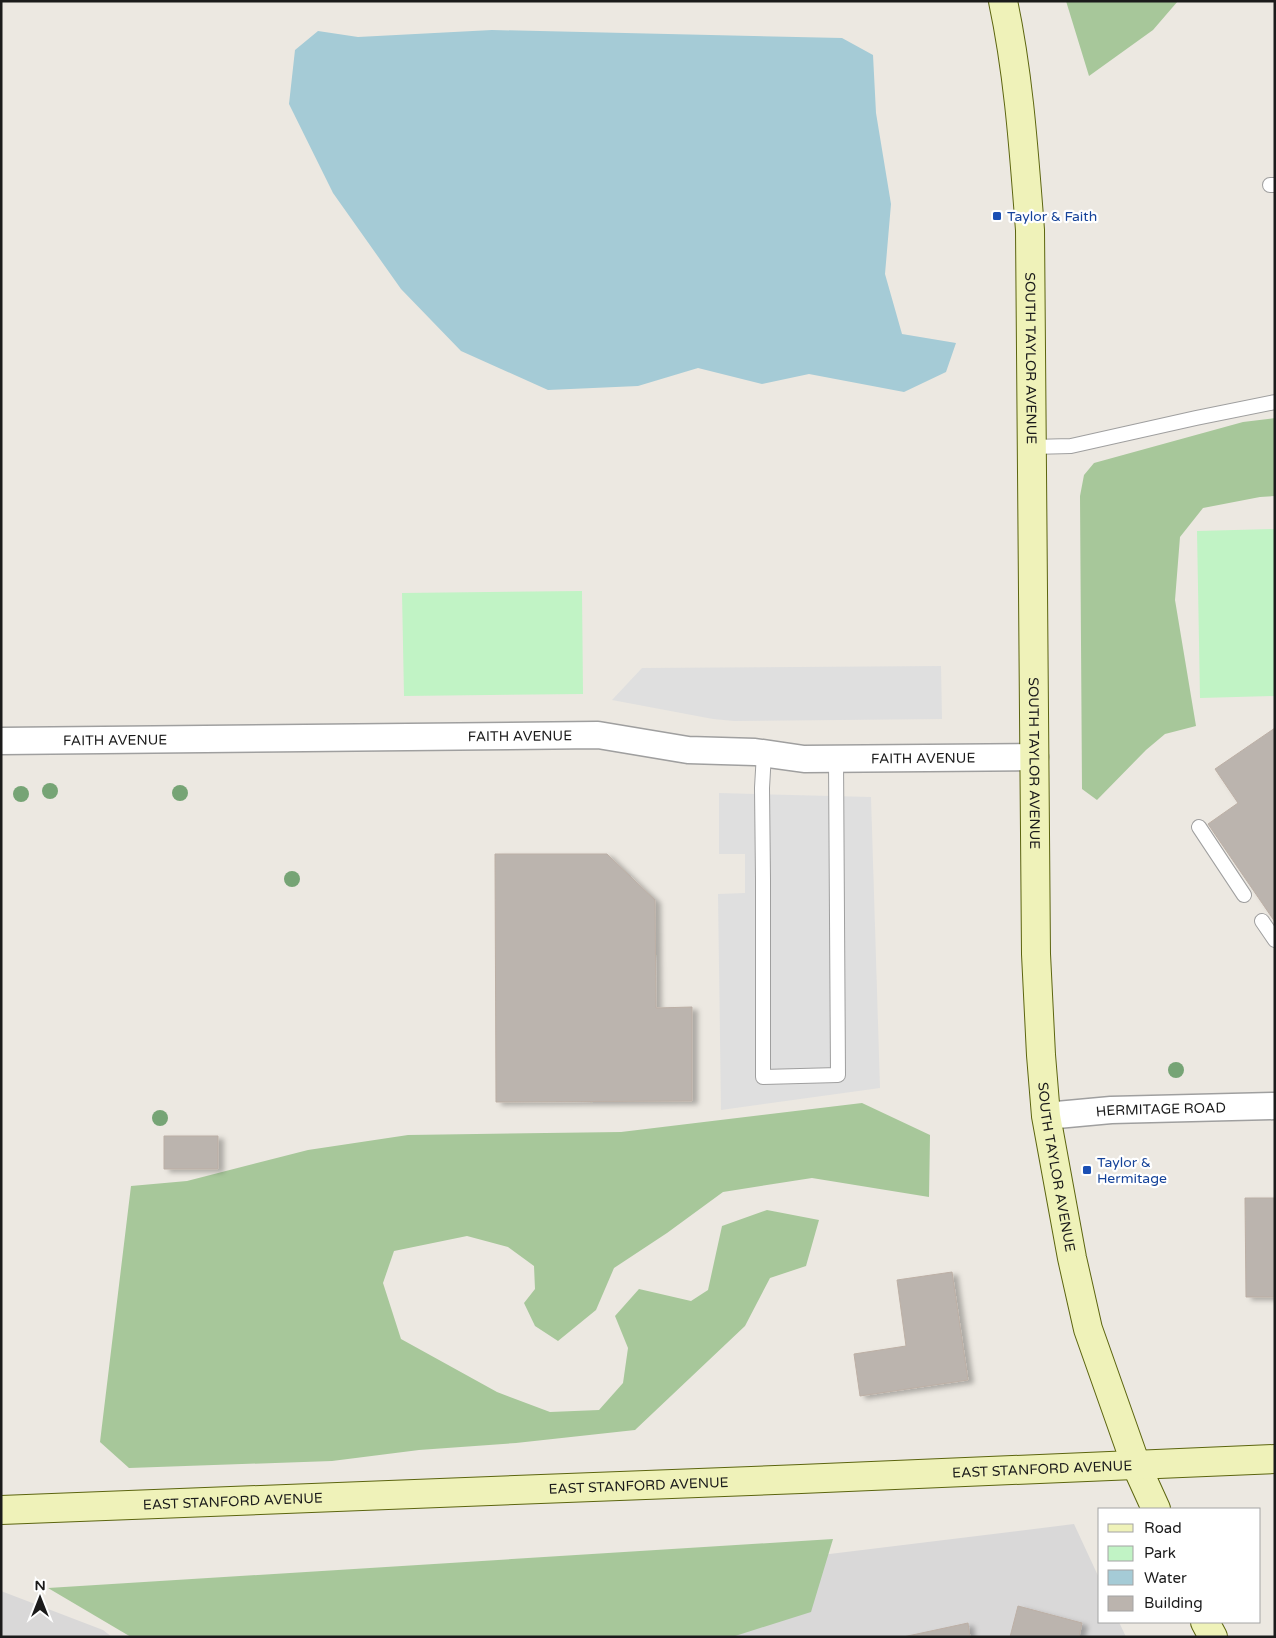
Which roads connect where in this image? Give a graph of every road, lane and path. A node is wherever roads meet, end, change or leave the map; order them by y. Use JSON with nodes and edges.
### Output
{"nodes":[{"id":1,"x":1003,"y":1,"type":"edge"},
{"id":2,"x":1275,"y":402,"type":"edge"},
{"id":3,"x":1032,"y":447,"type":"junction"},
{"id":4,"x":1,"y":740,"type":"edge"},
{"id":5,"x":764,"y":753,"type":"junction"},
{"id":6,"x":1035,"y":757,"type":"junction"},
{"id":7,"x":836,"y":758,"type":"junction"},
{"id":8,"x":1199,"y":827,"type":"dead end"},
{"id":9,"x":1244,"y":895,"type":"dead end"},
{"id":10,"x":1262,"y":921,"type":"dead end"},
{"id":11,"x":1275,"y":940,"type":"edge"},
{"id":12,"x":1275,"y":1106,"type":"edge"},
{"id":13,"x":1046,"y":1116,"type":"junction"},
{"id":14,"x":1275,"y":1459,"type":"edge"},
{"id":15,"x":1136,"y":1465,"type":"junction"},
{"id":16,"x":1156,"y":1508,"type":"edge"},
{"id":17,"x":1,"y":1510,"type":"edge"},
{"id":18,"x":1205,"y":1623,"type":"edge"},
{"id":19,"x":1213,"y":1637,"type":"edge"}],
"edges":[{"from":1,"to":3,"type":"street","name":"SOUTH TAYLOR AVENUE"},
{"from":2,"to":3,"type":"lane"},
{"from":3,"to":6,"type":"street","name":"SOUTH TAYLOR AVENUE"},
{"from":4,"to":5,"type":"street","name":"FAITH AVENUE"},
{"from":5,"to":7,"type":"street","name":"FAITH AVENUE"},
{"from":5,"to":7,"type":"lane"},
{"from":6,"to":7,"type":"street","name":"FAITH AVENUE"},
{"from":6,"to":13,"type":"street","name":"SOUTH TAYLOR AVENUE"},
{"from":8,"to":9,"type":"lane"},
{"from":10,"to":11,"type":"lane"},
{"from":12,"to":13,"type":"street","name":"HERMITAGE ROAD"},
{"from":13,"to":15,"type":"street","name":"SOUTH TAYLOR AVENUE"},
{"from":14,"to":15,"type":"street","name":"EAST STANFORD AVENUE"},
{"from":15,"to":16,"type":"street","name":"SOUTH TAYLOR AVENUE"},
{"from":15,"to":17,"type":"street","name":"EAST STANFORD AVENUE"},
{"from":18,"to":19,"type":"street"}]}
